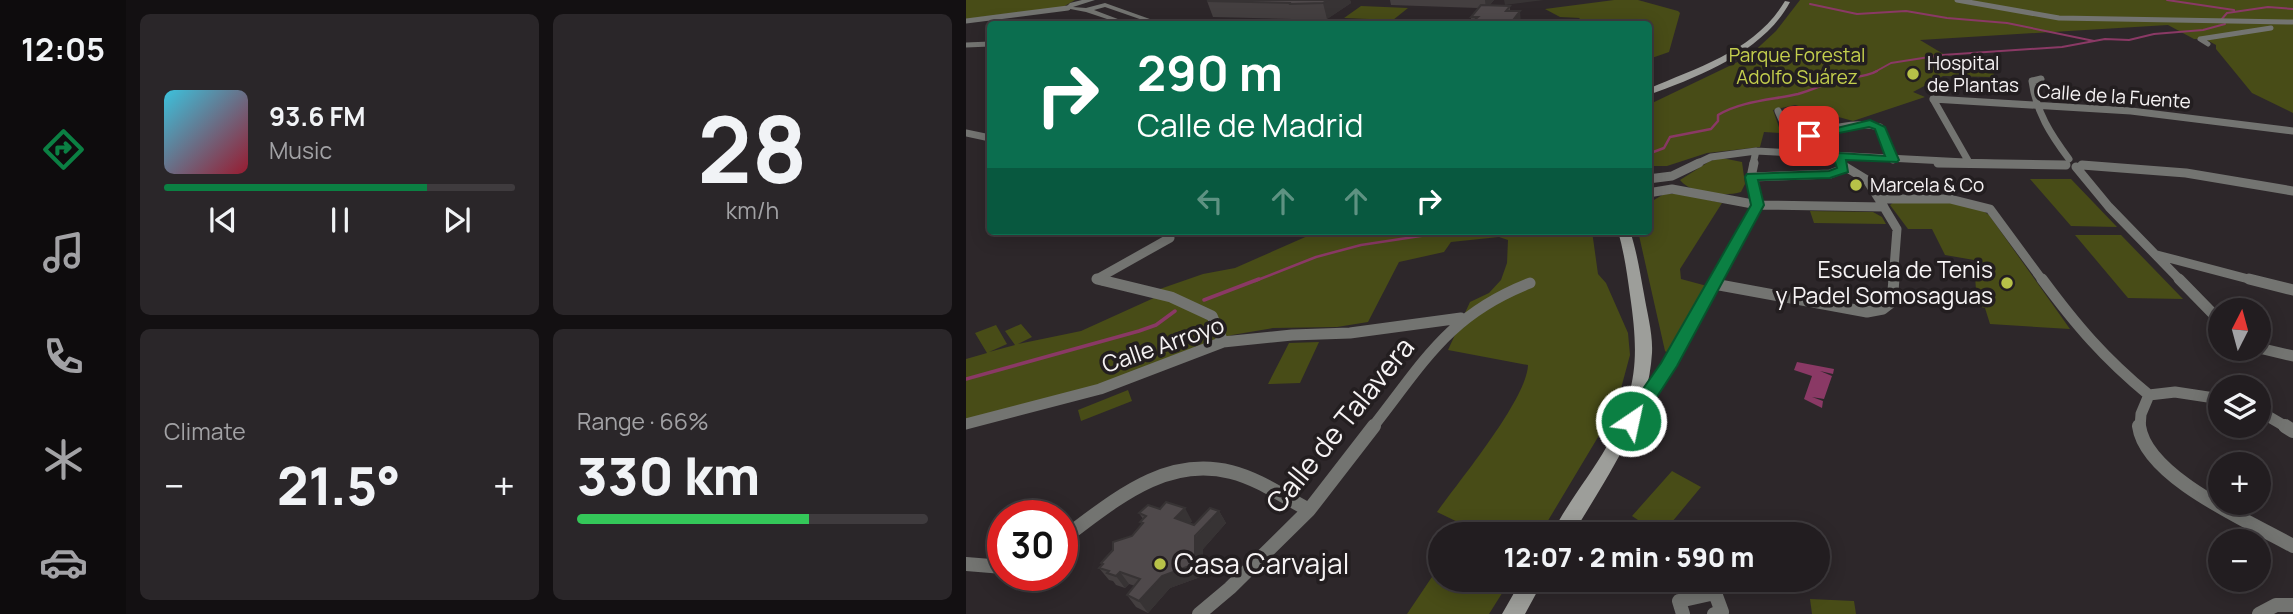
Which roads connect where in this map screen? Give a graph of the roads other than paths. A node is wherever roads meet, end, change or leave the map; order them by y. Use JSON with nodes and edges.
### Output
{"nodes":[{"id":1,"x":1092,"y":0,"type":"edge"},
{"id":2,"x":1957,"y":0,"type":"edge"},
{"id":3,"x":1082,"y":1,"type":"edge"},
{"id":4,"x":1788,"y":1,"type":"edge"},
{"id":5,"x":1104,"y":3,"type":"edge"},
{"id":6,"x":1068,"y":8,"type":"junction"},
{"id":7,"x":1086,"y":10,"type":"junction"},
{"id":8,"x":966,"y":21,"type":"edge"},
{"id":9,"x":1118,"y":21,"type":"edge"},
{"id":10,"x":1145,"y":21,"type":"edge"},
{"id":11,"x":2293,"y":24,"type":"edge"},
{"id":12,"x":987,"y":44,"type":"edge"},
{"id":13,"x":2208,"y":44,"type":"dead end"},
{"id":14,"x":966,"y":45,"type":"edge"},
{"id":15,"x":2041,"y":79,"type":"dead end"},
{"id":16,"x":1652,"y":90,"type":"edge"},
{"id":17,"x":2035,"y":106,"type":"junction"},
{"id":18,"x":1778,"y":111,"type":"dead end"},
{"id":19,"x":2293,"y":131,"type":"edge"},
{"id":20,"x":966,"y":134,"type":"edge"},
{"id":21,"x":1809,"y":136,"type":"junction"},
{"id":22,"x":987,"y":138,"type":"edge"},
{"id":23,"x":1756,"y":151,"type":"junction"},
{"id":24,"x":1794,"y":153,"type":"junction"},
{"id":25,"x":1724,"y":155,"type":"junction"},
{"id":26,"x":1839,"y":156,"type":"junction"},
{"id":27,"x":1893,"y":160,"type":"junction"},
{"id":28,"x":2072,"y":163,"type":"junction"},
{"id":29,"x":1752,"y":164,"type":"junction"},
{"id":30,"x":1970,"y":164,"type":"junction"},
{"id":31,"x":1843,"y":169,"type":"junction"},
{"id":32,"x":1751,"y":177,"type":"junction"},
{"id":33,"x":1652,"y":178,"type":"edge"},
{"id":34,"x":1754,"y":188,"type":"junction"},
{"id":35,"x":2293,"y":191,"type":"edge"},
{"id":36,"x":1652,"y":192,"type":"edge"},
{"id":37,"x":1716,"y":197,"type":"junction"},
{"id":38,"x":1881,"y":203,"type":"junction"},
{"id":39,"x":1758,"y":205,"type":"junction"},
{"id":40,"x":1627,"y":235,"type":"edge"},
{"id":41,"x":1170,"y":238,"type":"dead end"},
{"id":42,"x":2155,"y":255,"type":"junction"},
{"id":43,"x":1530,"y":283,"type":"dead end"},
{"id":44,"x":1714,"y":284,"type":"junction"},
{"id":45,"x":2293,"y":290,"type":"edge"},
{"id":46,"x":2208,"y":309,"type":"edge"},
{"id":47,"x":1461,"y":318,"type":"junction"},
{"id":48,"x":1223,"y":342,"type":"junction"},
{"id":49,"x":2272,"y":351,"type":"edge"},
{"id":50,"x":2293,"y":356,"type":"edge"},
{"id":51,"x":2148,"y":395,"type":"junction"},
{"id":52,"x":2208,"y":397,"type":"edge"},
{"id":53,"x":2271,"y":418,"type":"edge"},
{"id":54,"x":966,"y":424,"type":"edge"},
{"id":55,"x":2293,"y":431,"type":"edge"},
{"id":56,"x":1618,"y":439,"type":"junction"},
{"id":57,"x":1309,"y":510,"type":"junction"},
{"id":58,"x":1569,"y":522,"type":"edge"},
{"id":59,"x":1078,"y":528,"type":"edge"},
{"id":60,"x":2293,"y":546,"type":"edge"},
{"id":61,"x":966,"y":564,"type":"edge"},
{"id":62,"x":987,"y":566,"type":"edge"},
{"id":63,"x":1526,"y":592,"type":"edge"},
{"id":64,"x":2293,"y":605,"type":"edge"},
{"id":65,"x":1199,"y":614,"type":"edge"},
{"id":66,"x":1513,"y":614,"type":"edge"},
{"id":67,"x":1683,"y":614,"type":"edge"},
{"id":68,"x":1714,"y":614,"type":"edge"},
{"id":69,"x":2259,"y":614,"type":"edge"}],
"edges":[{"from":1,"to":3,"type":"street"},
{"from":2,"to":11,"type":"street"},
{"from":3,"to":6,"type":"street"},
{"from":4,"to":16,"type":"main road"},
{"from":5,"to":7,"type":"street"},
{"from":5,"to":10,"type":"street"},
{"from":6,"to":7,"type":"street"},
{"from":6,"to":8,"type":"street"},
{"from":7,"to":9,"type":"street"},
{"from":11,"to":13,"type":"street"},
{"from":12,"to":14,"type":"street"},
{"from":15,"to":17,"type":"street"},
{"from":17,"to":19,"type":"street","name":"Calle de la Fuente"},
{"from":17,"to":28,"type":"street"},
{"from":17,"to":30,"type":"street","name":"Calle de la Fuente"},
{"from":18,"to":21,"type":"street"},
{"from":20,"to":22,"type":"street"},
{"from":21,"to":24,"type":"street"},
{"from":21,"to":27,"type":"street"},
{"from":23,"to":24,"type":"street"},
{"from":23,"to":25,"type":"street"},
{"from":23,"to":29,"type":"street"},
{"from":24,"to":26,"type":"street"},
{"from":25,"to":29,"type":"street"},
{"from":25,"to":33,"type":"street"},
{"from":26,"to":27,"type":"street"},
{"from":26,"to":31,"type":"street"},
{"from":27,"to":30,"type":"street"},
{"from":28,"to":30,"type":"street"},
{"from":28,"to":35,"type":"street"},
{"from":28,"to":42,"type":"street"},
{"from":29,"to":32,"type":"street"},
{"from":31,"to":32,"type":"street"},
{"from":31,"to":38,"type":"street"},
{"from":32,"to":34,"type":"street"},
{"from":34,"to":37,"type":"street"},
{"from":34,"to":39,"type":"street"},
{"from":36,"to":37,"type":"street"},
{"from":37,"to":39,"type":"street"},
{"from":38,"to":39,"type":"street"},
{"from":38,"to":44,"type":"street"},
{"from":38,"to":51,"type":"street"},
{"from":39,"to":44,"type":"street"},
{"from":40,"to":56,"type":"main road"},
{"from":41,"to":48,"type":"street"},
{"from":42,"to":45,"type":"street"},
{"from":42,"to":46,"type":"street"},
{"from":43,"to":47,"type":"street","name":"Calle de Talavera"},
{"from":44,"to":56,"type":"street"},
{"from":47,"to":48,"type":"street","name":"Calle Arroyo"},
{"from":47,"to":57,"type":"street","name":"Calle de Talavera"},
{"from":48,"to":54,"type":"street","name":"Calle Arroyo"},
{"from":49,"to":50,"type":"street"},
{"from":51,"to":52,"type":"street"},
{"from":51,"to":60,"type":"street"},
{"from":53,"to":55,"type":"street"},
{"from":56,"to":58,"type":"main road"},
{"from":57,"to":59,"type":"street"},
{"from":57,"to":65,"type":"street","name":"Calle de Talavera"},
{"from":61,"to":62,"type":"street"},
{"from":63,"to":66,"type":"main road"},
{"from":64,"to":69,"type":"street"},
{"from":67,"to":68,"type":"street"}]}
